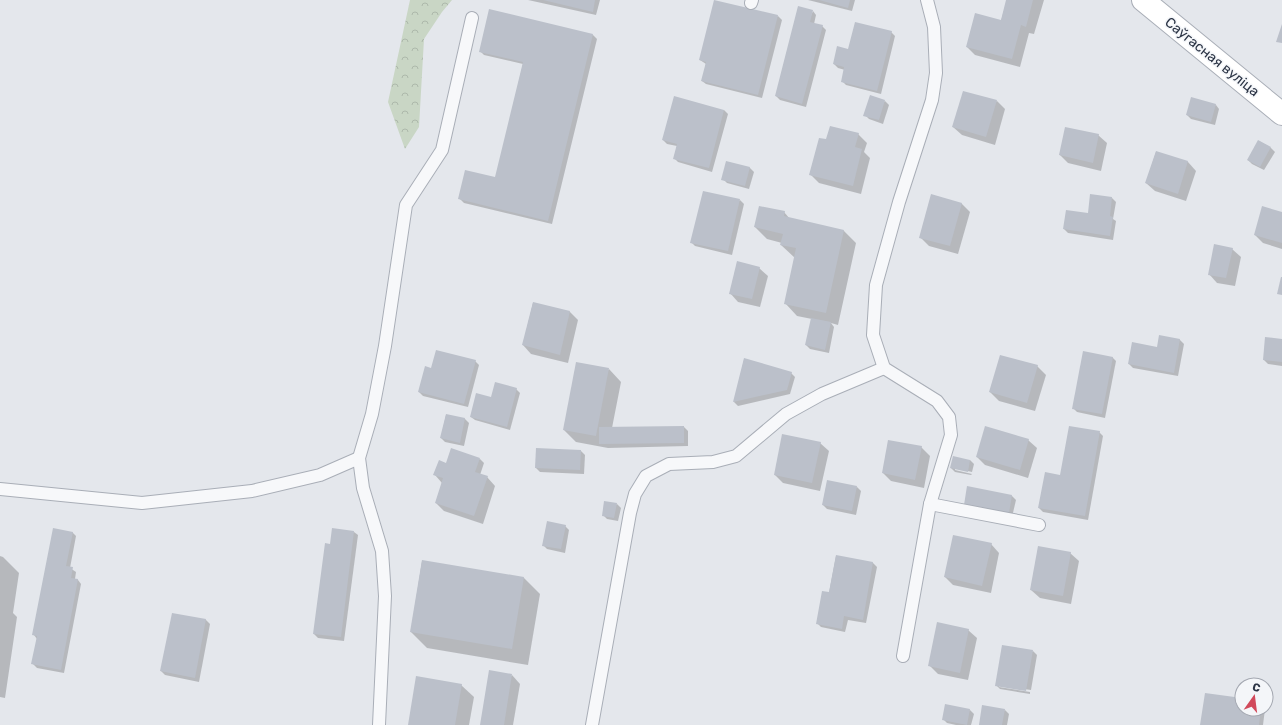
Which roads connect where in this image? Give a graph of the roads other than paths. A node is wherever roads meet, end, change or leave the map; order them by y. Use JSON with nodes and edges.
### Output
{"nodes":[{"id":1,"x":927,"y":0,"type":"edge"},
{"id":2,"x":1143,"y":0,"type":"edge"},
{"id":3,"x":472,"y":18,"type":"dead end"},
{"id":4,"x":1282,"y":114,"type":"edge"},
{"id":5,"x":884,"y":368,"type":"junction"},
{"id":6,"x":359,"y":458,"type":"junction"},
{"id":7,"x":0,"y":489,"type":"edge"},
{"id":8,"x":930,"y":504,"type":"junction"},
{"id":9,"x":1039,"y":525,"type":"dead end"},
{"id":10,"x":904,"y":656,"type":"dead end"},
{"id":11,"x":379,"y":725,"type":"edge"},
{"id":12,"x":592,"y":725,"type":"edge"}],
"edges":[{"from":1,"to":5,"type":"lane"},
{"from":2,"to":4,"type":"main road","name":"Саўгасная вуліца"},
{"from":3,"to":6,"type":"lane"},
{"from":5,"to":8,"type":"lane"},
{"from":5,"to":12,"type":"lane"},
{"from":6,"to":7,"type":"lane"},
{"from":6,"to":11,"type":"lane"},
{"from":8,"to":9,"type":"lane"},
{"from":8,"to":10,"type":"lane"}]}
